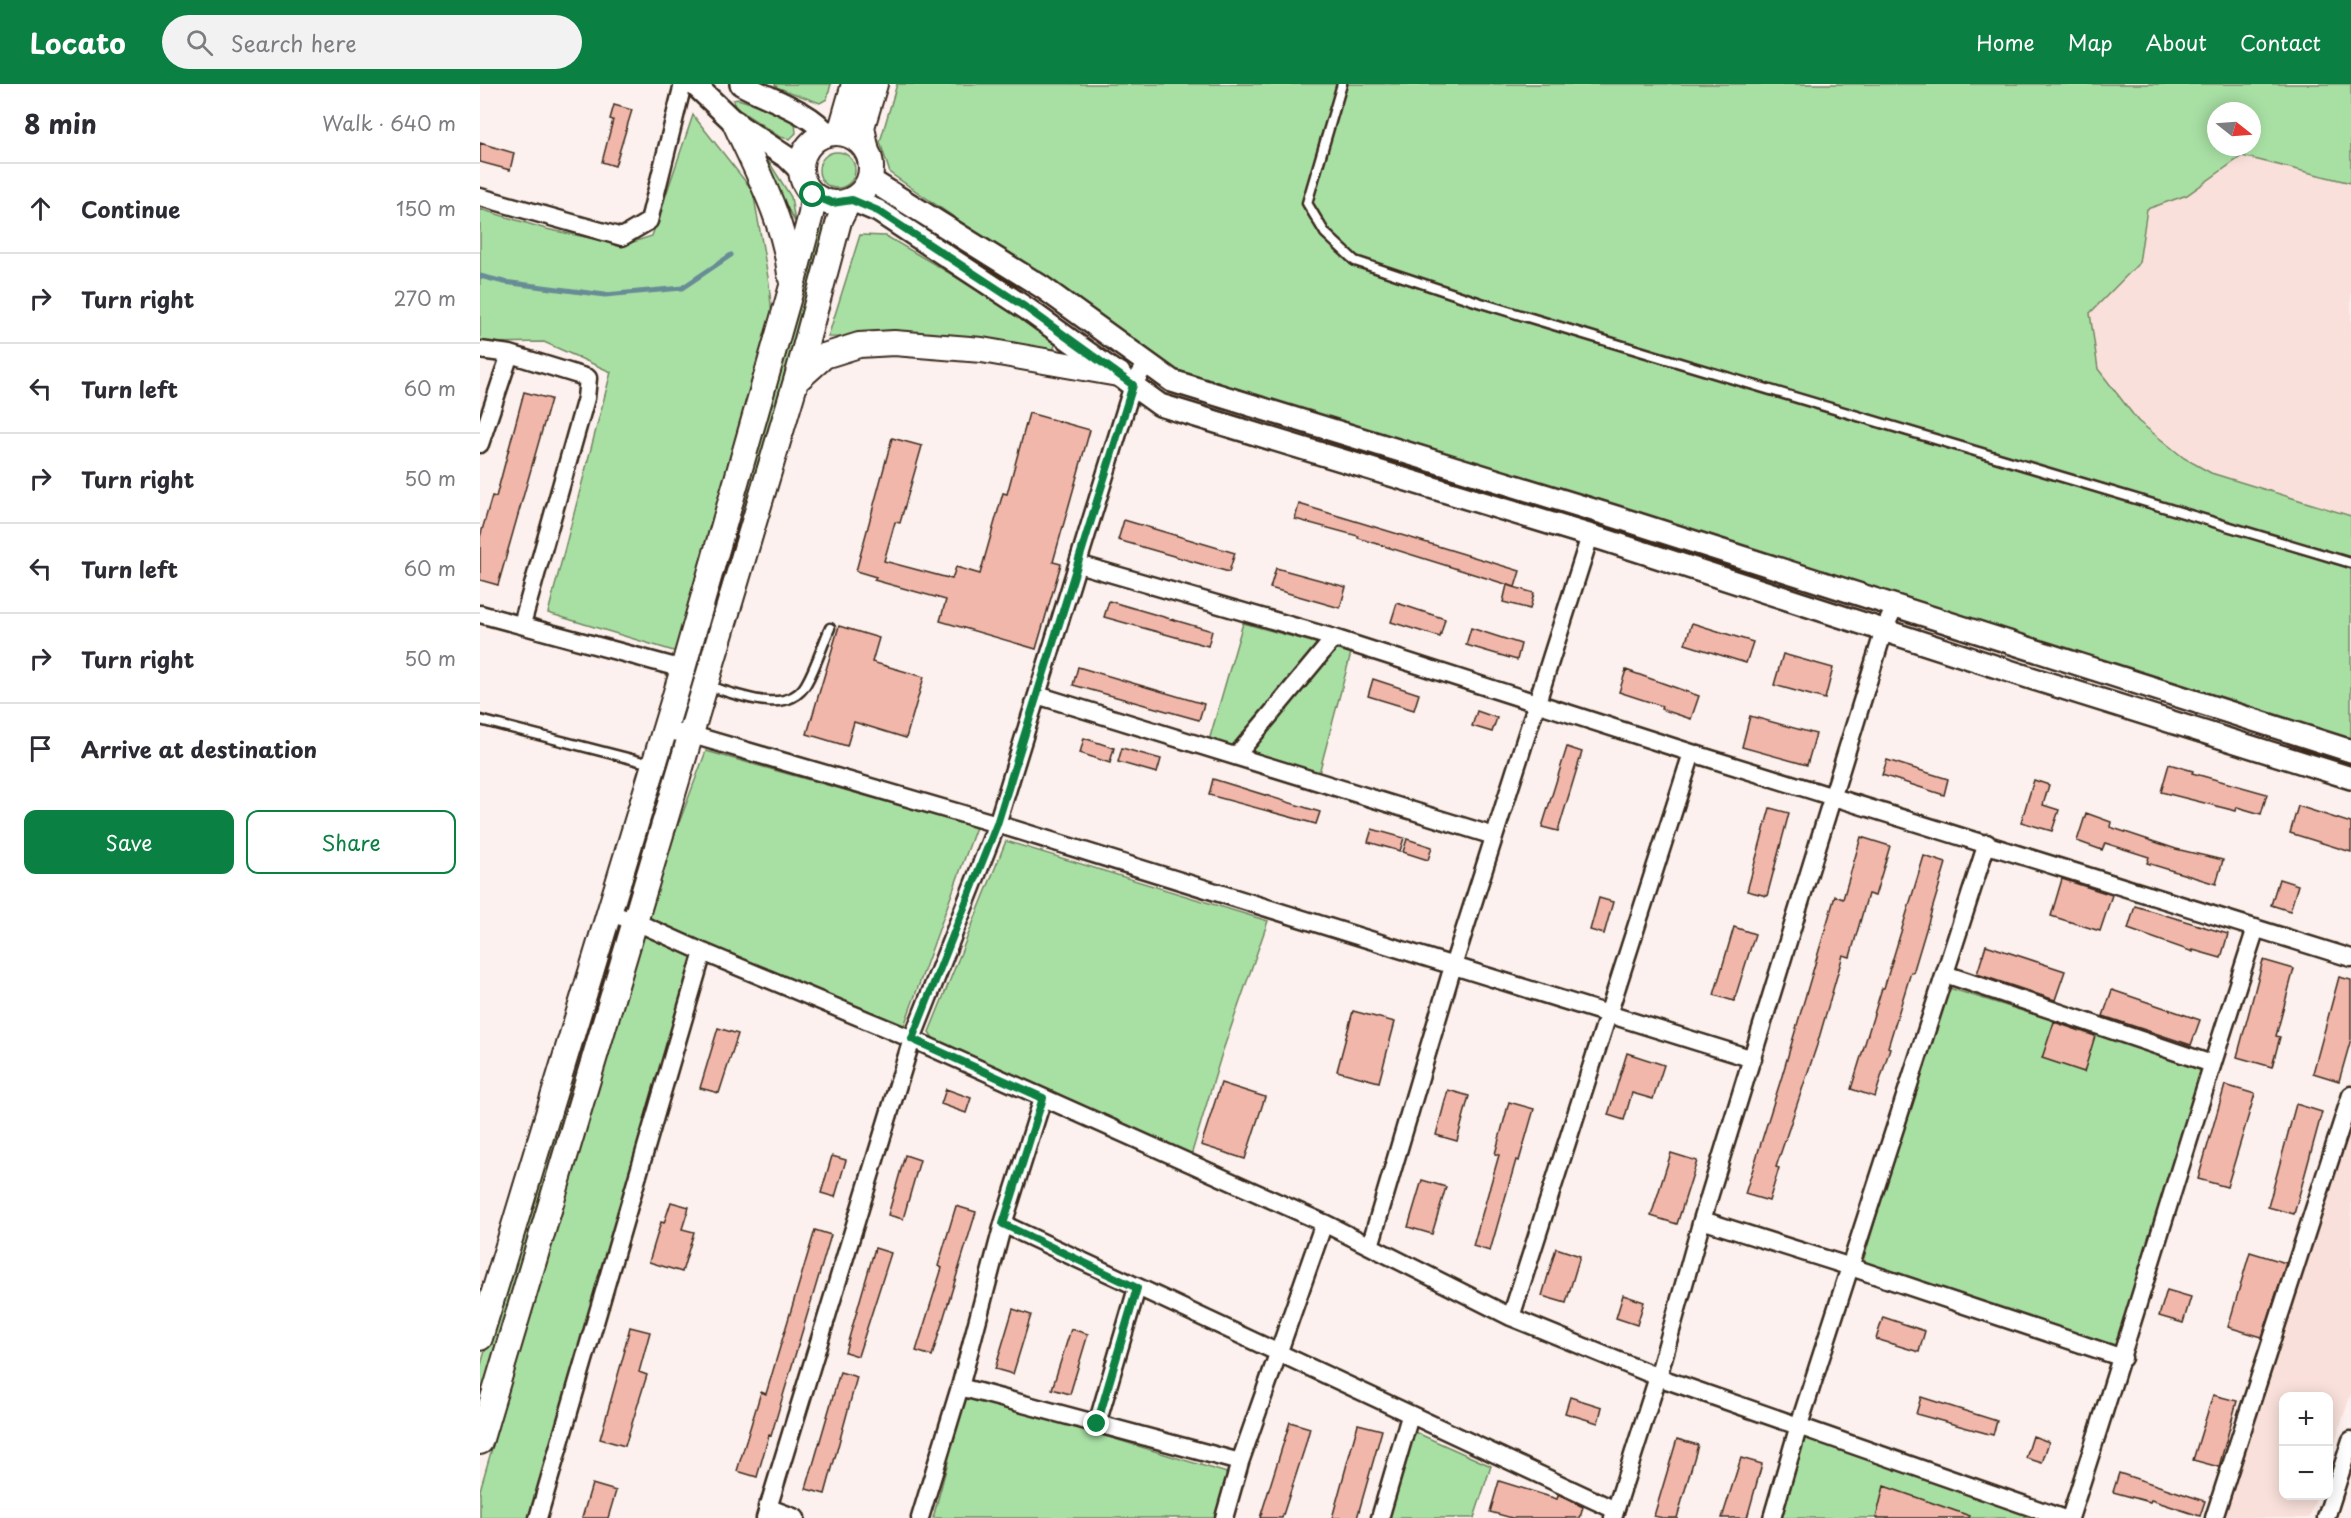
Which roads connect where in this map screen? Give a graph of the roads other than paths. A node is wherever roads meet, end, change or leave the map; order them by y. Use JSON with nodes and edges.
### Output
{"nodes":[{"id":1,"x":683,"y":84,"type":"edge"},
{"id":2,"x":693,"y":84,"type":"edge"},
{"id":3,"x":741,"y":84,"type":"edge"},
{"id":4,"x":854,"y":84,"type":"edge"},
{"id":5,"x":875,"y":84,"type":"edge"},
{"id":6,"x":1342,"y":84,"type":"edge"},
{"id":7,"x":735,"y":123,"type":"junction"},
{"id":8,"x":833,"y":134,"type":"junction"},
{"id":9,"x":867,"y":152,"type":"junction"},
{"id":10,"x":801,"y":171,"type":"junction"},
{"id":11,"x":869,"y":179,"type":"junction"},
{"id":12,"x":813,"y":195,"type":"junction"},
{"id":13,"x":480,"y":197,"type":"edge"},
{"id":14,"x":850,"y":200,"type":"junction"},
{"id":15,"x":792,"y":286,"type":"junction"},
{"id":16,"x":480,"y":350,"type":"edge"},
{"id":17,"x":510,"y":354,"type":"junction"},
{"id":18,"x":1146,"y":363,"type":"junction"},
{"id":19,"x":1126,"y":379,"type":"junction"},
{"id":20,"x":796,"y":381,"type":"junction"},
{"id":21,"x":480,"y":444,"type":"edge"},
{"id":22,"x":1590,"y":536,"type":"junction"},
{"id":23,"x":2351,"y":563,"type":"edge"},
{"id":24,"x":1078,"y":564,"type":"junction"},
{"id":25,"x":1895,"y":606,"type":"junction"},
{"id":26,"x":480,"y":614,"type":"edge"},
{"id":27,"x":522,"y":624,"type":"junction"},
{"id":28,"x":830,"y":628,"type":"dead end"},
{"id":29,"x":1884,"y":630,"type":"junction"},
{"id":30,"x":1334,"y":638,"type":"junction"},
{"id":31,"x":681,"y":674,"type":"junction"},
{"id":32,"x":705,"y":685,"type":"junction"},
{"id":33,"x":1037,"y":695,"type":"junction"},
{"id":34,"x":1536,"y":703,"type":"junction"},
{"id":35,"x":480,"y":720,"type":"edge"},
{"id":36,"x":665,"y":731,"type":"junction"},
{"id":37,"x":689,"y":734,"type":"junction"},
{"id":38,"x":2351,"y":752,"type":"edge"},
{"id":39,"x":1692,"y":753,"type":"junction"},
{"id":40,"x":1236,"y":756,"type":"junction"},
{"id":41,"x":654,"y":765,"type":"junction"},
{"id":42,"x":2351,"y":778,"type":"edge"},
{"id":43,"x":1833,"y":797,"type":"junction"},
{"id":44,"x":997,"y":824,"type":"junction"},
{"id":45,"x":1494,"y":836,"type":"junction"},
{"id":46,"x":1987,"y":843,"type":"junction"},
{"id":47,"x":609,"y":913,"type":"junction"},
{"id":48,"x":634,"y":921,"type":"junction"},
{"id":49,"x":2256,"y":928,"type":"junction"},
{"id":50,"x":703,"y":952,"type":"junction"},
{"id":51,"x":2351,"y":958,"type":"edge"},
{"id":52,"x":1454,"y":966,"type":"junction"},
{"id":53,"x":1945,"y":974,"type":"junction"},
{"id":54,"x":1609,"y":1014,"type":"junction"},
{"id":55,"x":912,"y":1039,"type":"junction"},
{"id":56,"x":1753,"y":1059,"type":"junction"},
{"id":57,"x":2212,"y":1064,"type":"junction"},
{"id":58,"x":2351,"y":1095,"type":"edge"},
{"id":59,"x":1043,"y":1098,"type":"junction"},
{"id":60,"x":1702,"y":1220,"type":"junction"},
{"id":61,"x":1324,"y":1223,"type":"junction"},
{"id":62,"x":1003,"y":1224,"type":"junction"},
{"id":63,"x":1370,"y":1246,"type":"junction"},
{"id":64,"x":1851,"y":1267,"type":"junction"},
{"id":65,"x":1137,"y":1288,"type":"junction"},
{"id":66,"x":1511,"y":1317,"type":"junction"},
{"id":67,"x":480,"y":1338,"type":"edge"},
{"id":68,"x":1279,"y":1352,"type":"junction"},
{"id":69,"x":2122,"y":1358,"type":"junction"},
{"id":70,"x":1658,"y":1377,"type":"junction"},
{"id":71,"x":960,"y":1387,"type":"junction"},
{"id":72,"x":1410,"y":1416,"type":"junction"},
{"id":73,"x":1097,"y":1424,"type":"junction"},
{"id":74,"x":1799,"y":1425,"type":"junction"},
{"id":75,"x":2351,"y":1440,"type":"edge"},
{"id":76,"x":480,"y":1442,"type":"edge"},
{"id":77,"x":1240,"y":1462,"type":"junction"},
{"id":78,"x":766,"y":1513,"type":"edge"},
{"id":79,"x":1614,"y":1514,"type":"edge"},
{"id":80,"x":538,"y":1518,"type":"edge"},
{"id":81,"x":796,"y":1518,"type":"edge"},
{"id":82,"x":921,"y":1518,"type":"edge"},
{"id":83,"x":1224,"y":1518,"type":"edge"},
{"id":84,"x":1380,"y":1518,"type":"edge"},
{"id":85,"x":1772,"y":1518,"type":"edge"},
{"id":86,"x":2062,"y":1518,"type":"edge"},
{"id":87,"x":2070,"y":1518,"type":"edge"},
{"id":88,"x":2214,"y":1518,"type":"edge"},
{"id":89,"x":2326,"y":1518,"type":"edge"}],
"edges":[{"from":1,"to":13,"type":"street"},
{"from":2,"to":7,"type":"street"},
{"from":3,"to":8,"type":"street"},
{"from":4,"to":8,"type":"main road"},
{"from":5,"to":9,"type":"main road"},
{"from":6,"to":23,"type":"lane"},
{"from":7,"to":10,"type":"street"},
{"from":7,"to":15,"type":"main road"},
{"from":8,"to":9,"type":"main road"},
{"from":8,"to":10,"type":"main road"},
{"from":9,"to":11,"type":"main road"},
{"from":10,"to":12,"type":"main road"},
{"from":11,"to":14,"type":"main road"},
{"from":11,"to":18,"type":"street"},
{"from":12,"to":14,"type":"main road"},
{"from":12,"to":15,"type":"main road"},
{"from":14,"to":19,"type":"street"},
{"from":14,"to":20,"type":"main road"},
{"from":15,"to":31,"type":"main road"},
{"from":16,"to":17,"type":"street"},
{"from":17,"to":21,"type":"street"},
{"from":17,"to":27,"type":"street"},
{"from":18,"to":19,"type":"street"},
{"from":18,"to":25,"type":"street"},
{"from":19,"to":20,"type":"main road"},
{"from":19,"to":22,"type":"street"},
{"from":19,"to":24,"type":"street"},
{"from":20,"to":32,"type":"main road"},
{"from":22,"to":29,"type":"street"},
{"from":22,"to":34,"type":"street"},
{"from":24,"to":30,"type":"street"},
{"from":24,"to":33,"type":"street"},
{"from":25,"to":29,"type":"street"},
{"from":25,"to":38,"type":"street"},
{"from":26,"to":27,"type":"street"},
{"from":27,"to":31,"type":"street"},
{"from":28,"to":32,"type":"lane"},
{"from":29,"to":42,"type":"street"},
{"from":29,"to":43,"type":"street"},
{"from":30,"to":34,"type":"street"},
{"from":30,"to":40,"type":"street"},
{"from":31,"to":32,"type":"main road"},
{"from":31,"to":36,"type":"main road"},
{"from":32,"to":37,"type":"main road"},
{"from":33,"to":40,"type":"street"},
{"from":33,"to":44,"type":"street"},
{"from":34,"to":39,"type":"street"},
{"from":34,"to":45,"type":"street"},
{"from":35,"to":41,"type":"lane"},
{"from":36,"to":37,"type":"street"},
{"from":36,"to":41,"type":"main road"},
{"from":37,"to":44,"type":"street"},
{"from":37,"to":48,"type":"main road"},
{"from":39,"to":43,"type":"street"},
{"from":39,"to":54,"type":"street"},
{"from":40,"to":45,"type":"street"},
{"from":41,"to":47,"type":"main road"},
{"from":43,"to":46,"type":"street"},
{"from":43,"to":56,"type":"street"},
{"from":44,"to":52,"type":"street"},
{"from":44,"to":55,"type":"street"},
{"from":45,"to":52,"type":"street"},
{"from":46,"to":49,"type":"street"},
{"from":46,"to":53,"type":"street"},
{"from":47,"to":48,"type":"street"},
{"from":47,"to":67,"type":"main road"},
{"from":48,"to":50,"type":"street"},
{"from":48,"to":76,"type":"main road"},
{"from":49,"to":51,"type":"street"},
{"from":49,"to":57,"type":"street"},
{"from":50,"to":55,"type":"street"},
{"from":50,"to":80,"type":"street"},
{"from":52,"to":54,"type":"street"},
{"from":52,"to":63,"type":"street"},
{"from":53,"to":57,"type":"street"},
{"from":53,"to":64,"type":"street"},
{"from":54,"to":56,"type":"street"},
{"from":54,"to":66,"type":"street"},
{"from":55,"to":59,"type":"street"},
{"from":55,"to":78,"type":"street"},
{"from":56,"to":60,"type":"street"},
{"from":57,"to":69,"type":"street"},
{"from":58,"to":88,"type":"street"},
{"from":59,"to":61,"type":"street"},
{"from":59,"to":62,"type":"street"},
{"from":60,"to":64,"type":"street"},
{"from":60,"to":70,"type":"street"},
{"from":61,"to":63,"type":"street"},
{"from":61,"to":68,"type":"street"},
{"from":62,"to":65,"type":"street"},
{"from":62,"to":71,"type":"street"},
{"from":63,"to":66,"type":"street"},
{"from":64,"to":69,"type":"street"},
{"from":64,"to":74,"type":"street"},
{"from":65,"to":68,"type":"street"},
{"from":65,"to":73,"type":"street"},
{"from":66,"to":70,"type":"street"},
{"from":68,"to":72,"type":"street"},
{"from":68,"to":77,"type":"street"},
{"from":69,"to":87,"type":"street"},
{"from":70,"to":74,"type":"street"},
{"from":70,"to":79,"type":"street"},
{"from":71,"to":73,"type":"street"},
{"from":71,"to":82,"type":"street"},
{"from":72,"to":79,"type":"street"},
{"from":72,"to":84,"type":"street"},
{"from":73,"to":77,"type":"street"},
{"from":74,"to":85,"type":"street"},
{"from":74,"to":86,"type":"street"},
{"from":75,"to":89,"type":"street"},
{"from":77,"to":83,"type":"street"},
{"from":78,"to":81,"type":"street"}]}
